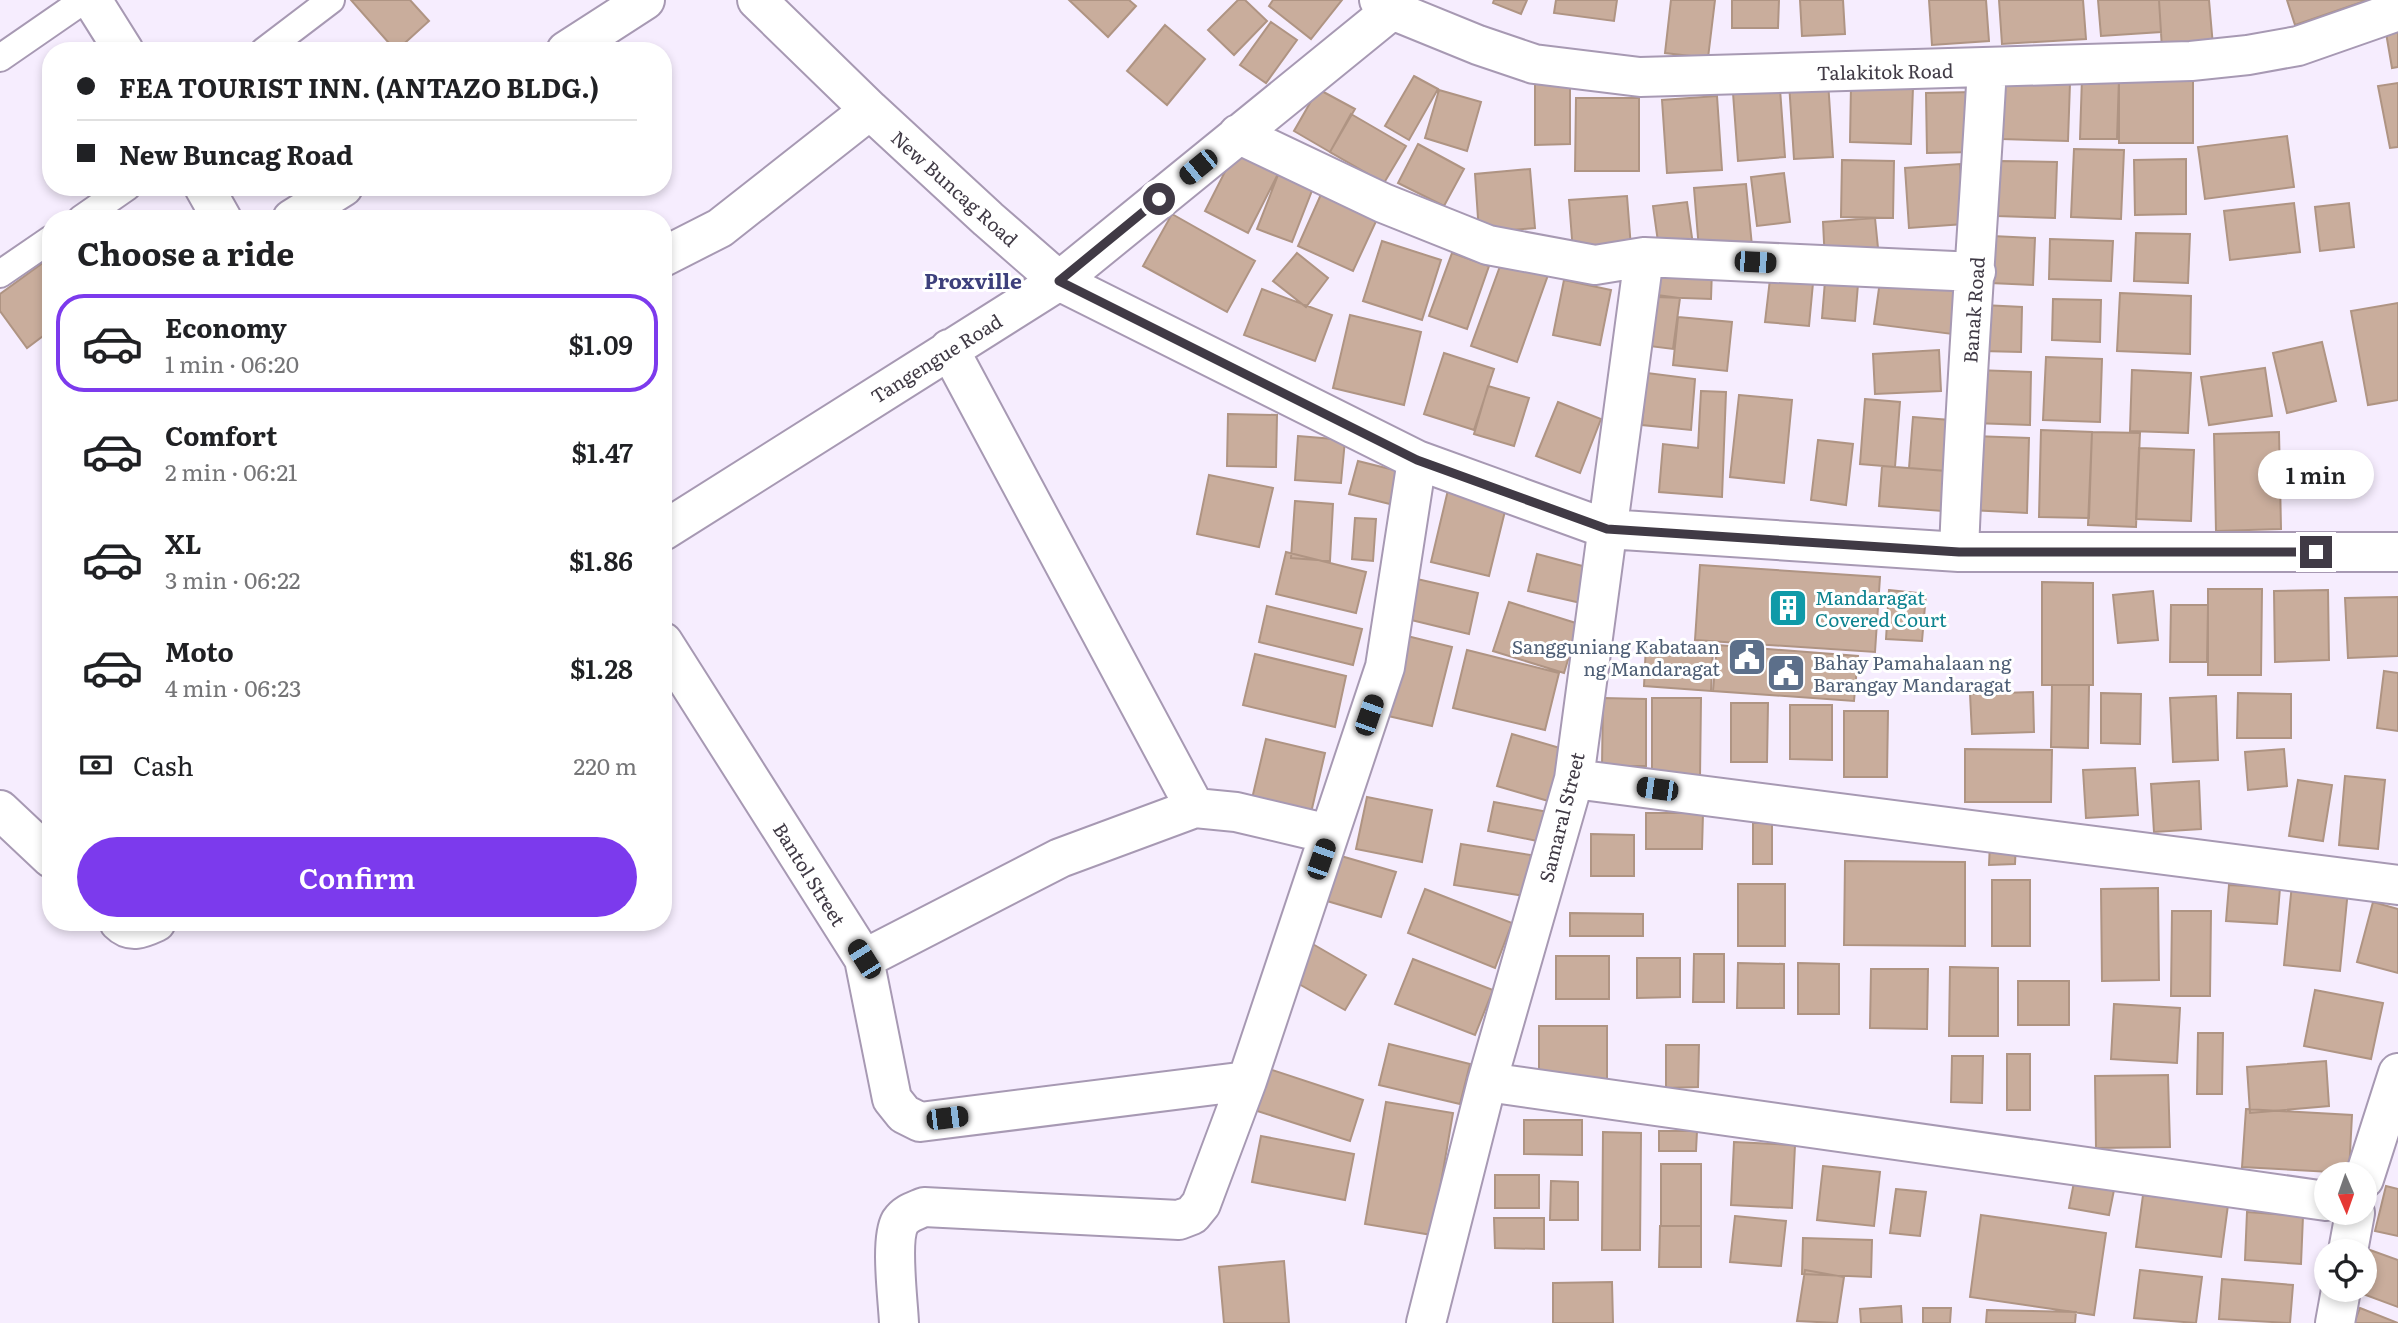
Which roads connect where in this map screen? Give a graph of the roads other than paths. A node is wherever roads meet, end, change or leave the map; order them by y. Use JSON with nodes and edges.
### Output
{"nodes":[{"id":1,"x":84,"y":0,"type":"edge"},
{"id":2,"x":92,"y":0,"type":"edge"},
{"id":3,"x":331,"y":0,"type":"edge"},
{"id":4,"x":645,"y":0,"type":"edge"},
{"id":5,"x":757,"y":0,"type":"edge"},
{"id":6,"x":1386,"y":5,"type":"edge"},
{"id":7,"x":2398,"y":11,"type":"edge"},
{"id":8,"x":118,"y":42,"type":"edge"},
{"id":9,"x":276,"y":42,"type":"edge"},
{"id":10,"x":580,"y":42,"type":"edge"},
{"id":11,"x":0,"y":58,"type":"edge"},
{"id":12,"x":1987,"y":68,"type":"junction"},
{"id":13,"x":870,"y":110,"type":"junction"},
{"id":14,"x":1238,"y":134,"type":"junction"},
{"id":15,"x":114,"y":196,"type":"edge"},
{"id":16,"x":329,"y":196,"type":"edge"},
{"id":17,"x":94,"y":210,"type":"edge"},
{"id":18,"x":306,"y":210,"type":"edge"},
{"id":19,"x":42,"y":245,"type":"edge"},
{"id":20,"x":672,"y":252,"type":"edge"},
{"id":21,"x":1644,"y":257,"type":"junction"},
{"id":22,"x":1976,"y":272,"type":"junction"},
{"id":23,"x":0,"y":274,"type":"edge"},
{"id":24,"x":1059,"y":281,"type":"junction"},
{"id":25,"x":948,"y":349,"type":"junction"},
{"id":26,"x":1417,"y":460,"type":"junction"},
{"id":27,"x":672,"y":525,"type":"edge"},
{"id":28,"x":1607,"y":529,"type":"junction"},
{"id":29,"x":1959,"y":552,"type":"junction"},
{"id":30,"x":2398,"y":552,"type":"edge"},
{"id":31,"x":672,"y":656,"type":"edge"},
{"id":32,"x":1574,"y":779,"type":"junction"},
{"id":33,"x":1195,"y":808,"type":"junction"},
{"id":34,"x":0,"y":810,"type":"edge"},
{"id":35,"x":1329,"y":834,"type":"junction"},
{"id":36,"x":42,"y":850,"type":"edge"},
{"id":37,"x":2398,"y":885,"type":"edge"},
{"id":38,"x":864,"y":959,"type":"junction"},
{"id":39,"x":2398,"y":1073,"type":"edge"},
{"id":40,"x":1247,"y":1081,"type":"junction"},
{"id":41,"x":1487,"y":1082,"type":"junction"},
{"id":42,"x":2388,"y":1134,"type":"edge"},
{"id":43,"x":2373,"y":1162,"type":"edge"},
{"id":44,"x":2314,"y":1199,"type":"edge"},
{"id":45,"x":2338,"y":1302,"type":"edge"},
{"id":46,"x":899,"y":1323,"type":"edge"},
{"id":47,"x":1426,"y":1323,"type":"edge"},
{"id":48,"x":2334,"y":1323,"type":"edge"}],
"edges":[{"from":1,"to":11,"type":"lane"},
{"from":2,"to":8,"type":"street"},
{"from":3,"to":9,"type":"lane"},
{"from":4,"to":10,"type":"street"},
{"from":5,"to":13,"type":"street","name":"New Buncag Road"},
{"from":6,"to":12,"type":"street","name":"Talakitok Road"},
{"from":6,"to":14,"type":"street","name":"Tangengue Road"},
{"from":7,"to":12,"type":"street","name":"Talakitok Road"},
{"from":12,"to":22,"type":"street","name":"Banak Road"},
{"from":13,"to":20,"type":"street"},
{"from":13,"to":24,"type":"street","name":"New Buncag Road"},
{"from":14,"to":21,"type":"street"},
{"from":14,"to":24,"type":"street","name":"Tangengue Road"},
{"from":15,"to":17,"type":"lane"},
{"from":16,"to":18,"type":"street"},
{"from":19,"to":23,"type":"lane"},
{"from":21,"to":22,"type":"street"},
{"from":21,"to":28,"type":"street","name":"Samaral Street"},
{"from":22,"to":29,"type":"street","name":"Banak Road"},
{"from":24,"to":25,"type":"street","name":"Tangengue Road"},
{"from":24,"to":26,"type":"street","name":"New Buncag Road"},
{"from":25,"to":27,"type":"street","name":"Tangengue Road"},
{"from":25,"to":33,"type":"street"},
{"from":26,"to":28,"type":"street","name":"New Buncag Road"},
{"from":26,"to":35,"type":"street"},
{"from":28,"to":29,"type":"street","name":"New Buncag Road"},
{"from":28,"to":32,"type":"street","name":"Samaral Street"},
{"from":29,"to":30,"type":"street","name":"New Buncag Road"},
{"from":31,"to":38,"type":"street","name":"Bantol Street"},
{"from":32,"to":37,"type":"street"},
{"from":32,"to":41,"type":"street","name":"Samaral Street"},
{"from":33,"to":35,"type":"street"},
{"from":33,"to":38,"type":"street"},
{"from":34,"to":36,"type":"street"},
{"from":35,"to":40,"type":"street"},
{"from":38,"to":40,"type":"street","name":"Bantol Street"},
{"from":39,"to":42,"type":"street"},
{"from":40,"to":46,"type":"street"},
{"from":41,"to":44,"type":"street"},
{"from":41,"to":47,"type":"street","name":"Samaral Street"},
{"from":42,"to":43,"type":"street"},
{"from":45,"to":48,"type":"street"}]}
